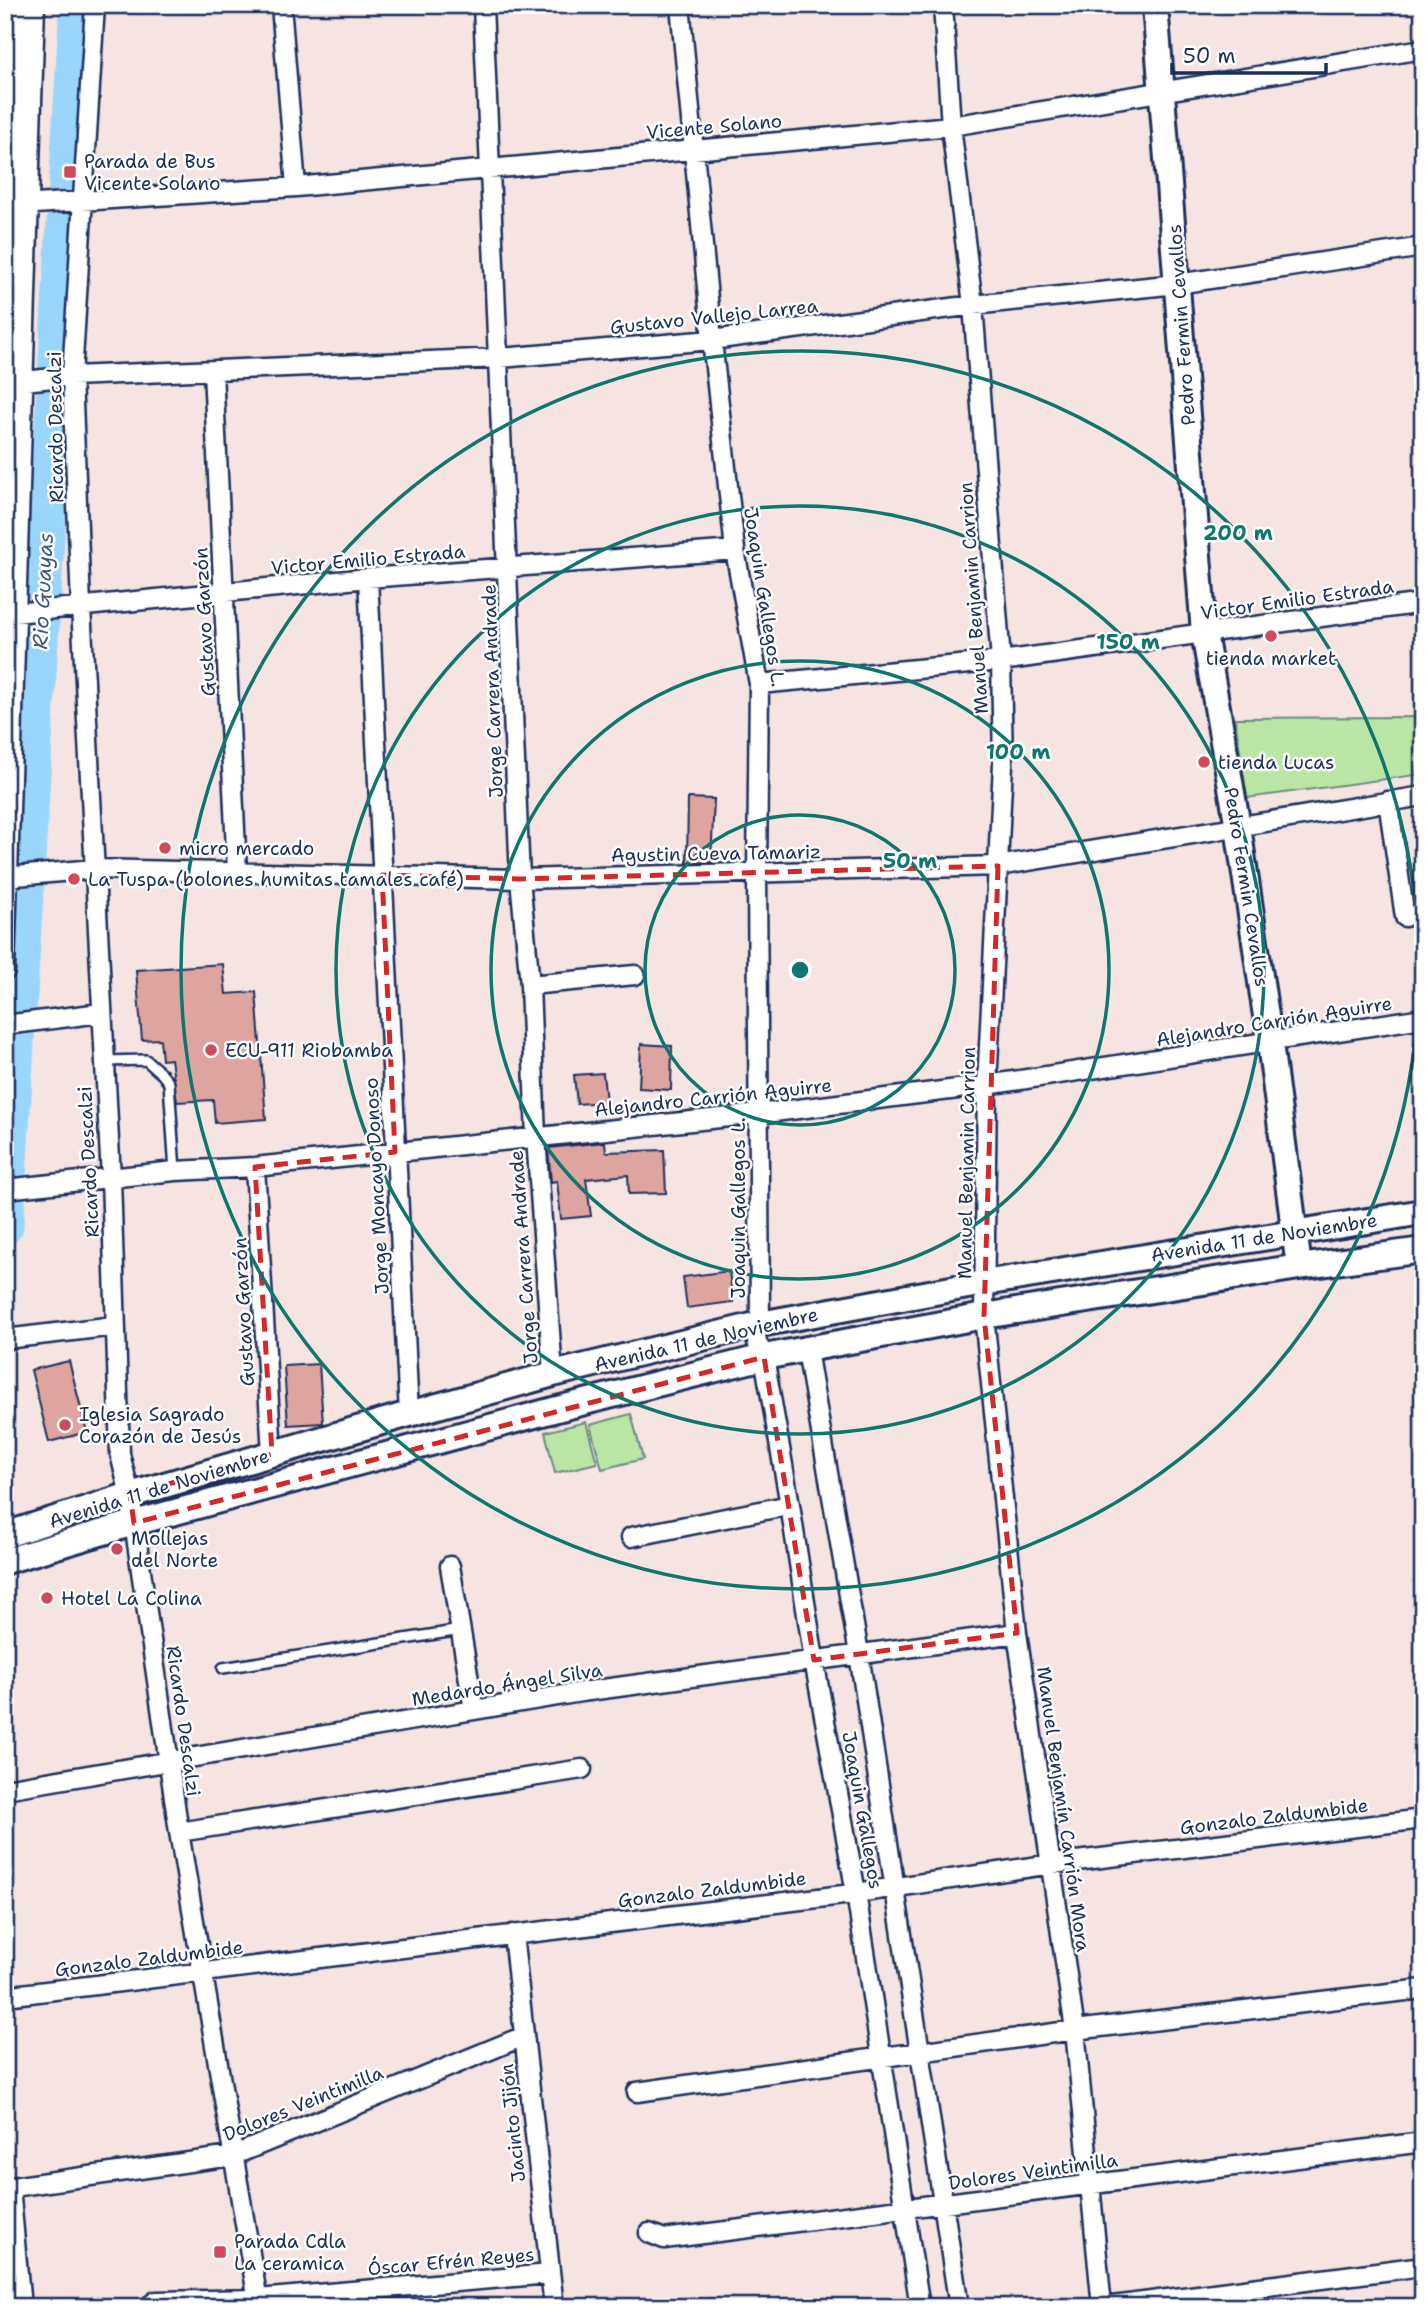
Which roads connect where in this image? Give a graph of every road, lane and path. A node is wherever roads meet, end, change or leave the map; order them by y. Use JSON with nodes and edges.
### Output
{"nodes":[{"id":1,"x":19,"y":5,"type":"edge"},
{"id":2,"x":35,"y":5,"type":"edge"},
{"id":3,"x":95,"y":5,"type":"edge"},
{"id":4,"x":281,"y":5,"type":"edge"},
{"id":5,"x":483,"y":5,"type":"edge"},
{"id":6,"x":680,"y":5,"type":"edge"},
{"id":7,"x":943,"y":5,"type":"edge"},
{"id":8,"x":1156,"y":5,"type":"edge"},
{"id":9,"x":1423,"y":49,"type":"edge"},
{"id":10,"x":1162,"y":92,"type":"junction"},
{"id":11,"x":951,"y":126,"type":"junction"},
{"id":12,"x":694,"y":149,"type":"junction"},
{"id":13,"x":490,"y":169,"type":"junction"},
{"id":14,"x":296,"y":187,"type":"junction"},
{"id":15,"x":83,"y":200,"type":"junction"},
{"id":16,"x":5,"y":206,"type":"edge"},
{"id":17,"x":1423,"y":247,"type":"edge"},
{"id":18,"x":1177,"y":284,"type":"junction"},
{"id":19,"x":973,"y":305,"type":"junction"},
{"id":20,"x":712,"y":340,"type":"junction"},
{"id":21,"x":499,"y":358,"type":"junction"},
{"id":22,"x":213,"y":371,"type":"junction"},
{"id":23,"x":72,"y":376,"type":"junction"},
{"id":24,"x":5,"y":383,"type":"edge"},
{"id":25,"x":735,"y":550,"type":"junction"},
{"id":26,"x":508,"y":569,"type":"junction"},
{"id":27,"x":369,"y":578,"type":"junction"},
{"id":28,"x":224,"y":592,"type":"junction"},
{"id":29,"x":1423,"y":603,"type":"edge"},
{"id":30,"x":81,"y":606,"type":"junction"},
{"id":31,"x":5,"y":614,"type":"edge"},
{"id":32,"x":1205,"y":633,"type":"junction"},
{"id":33,"x":1001,"y":661,"type":"junction"},
{"id":34,"x":759,"y":684,"type":"junction"},
{"id":35,"x":5,"y":685,"type":"edge"},
{"id":36,"x":1423,"y":796,"type":"edge"},
{"id":37,"x":1388,"y":801,"type":"junction"},
{"id":38,"x":1238,"y":827,"type":"junction"},
{"id":39,"x":998,"y":866,"type":"junction"},
{"id":40,"x":94,"y":869,"type":"junction"},
{"id":41,"x":237,"y":871,"type":"junction"},
{"id":42,"x":757,"y":874,"type":"junction"},
{"id":43,"x":382,"y":875,"type":"junction"},
{"id":44,"x":5,"y":877,"type":"edge"},
{"id":45,"x":520,"y":879,"type":"junction"},
{"id":46,"x":1405,"y":917,"type":"dead end"},
{"id":47,"x":5,"y":971,"type":"edge"},
{"id":48,"x":635,"y":975,"type":"dead end"},
{"id":49,"x":530,"y":985,"type":"junction"},
{"id":50,"x":101,"y":1013,"type":"junction"},
{"id":51,"x":1423,"y":1018,"type":"edge"},
{"id":52,"x":5,"y":1025,"type":"edge"},
{"id":53,"x":1270,"y":1043,"type":"junction"},
{"id":54,"x":104,"y":1061,"type":"junction"},
{"id":55,"x":987,"y":1086,"type":"junction"},
{"id":56,"x":758,"y":1114,"type":"junction"},
{"id":57,"x":536,"y":1137,"type":"junction"},
{"id":58,"x":395,"y":1153,"type":"junction"},
{"id":59,"x":255,"y":1167,"type":"junction"},
{"id":60,"x":175,"y":1171,"type":"junction"},
{"id":61,"x":111,"y":1178,"type":"junction"},
{"id":62,"x":5,"y":1189,"type":"edge"},
{"id":63,"x":1423,"y":1212,"type":"edge"},
{"id":64,"x":1294,"y":1232,"type":"junction"},
{"id":65,"x":1423,"y":1250,"type":"edge"},
{"id":66,"x":1299,"y":1267,"type":"junction"},
{"id":67,"x":984,"y":1283,"type":"junction"},
{"id":68,"x":984,"y":1316,"type":"junction"},
{"id":69,"x":760,"y":1324,"type":"junction"},
{"id":70,"x":115,"y":1326,"type":"junction"},
{"id":71,"x":5,"y":1339,"type":"edge"},
{"id":72,"x":807,"y":1350,"type":"junction"},
{"id":73,"x":764,"y":1357,"type":"junction"},
{"id":74,"x":553,"y":1374,"type":"junction"},
{"id":75,"x":409,"y":1414,"type":"junction"},
{"id":76,"x":272,"y":1454,"type":"junction"},
{"id":77,"x":130,"y":1495,"type":"junction"},
{"id":78,"x":790,"y":1505,"type":"junction"},
{"id":79,"x":134,"y":1523,"type":"junction"},
{"id":80,"x":5,"y":1535,"type":"edge"},
{"id":81,"x":631,"y":1537,"type":"dead end"},
{"id":82,"x":5,"y":1561,"type":"edge"},
{"id":83,"x":450,"y":1566,"type":"dead end"},
{"id":84,"x":461,"y":1630,"type":"junction"},
{"id":85,"x":1017,"y":1633,"type":"junction"},
{"id":86,"x":859,"y":1654,"type":"junction"},
{"id":87,"x":814,"y":1660,"type":"junction"},
{"id":88,"x":223,"y":1668,"type":"dead end"},
{"id":89,"x":474,"y":1710,"type":"junction"},
{"id":90,"x":169,"y":1763,"type":"junction"},
{"id":91,"x":582,"y":1769,"type":"dead end"},
{"id":92,"x":5,"y":1789,"type":"edge"},
{"id":93,"x":1423,"y":1819,"type":"edge"},
{"id":94,"x":179,"y":1832,"type":"junction"},
{"id":95,"x":1052,"y":1864,"type":"junction"},
{"id":96,"x":895,"y":1888,"type":"junction"},
{"id":97,"x":856,"y":1893,"type":"junction"},
{"id":98,"x":513,"y":1934,"type":"junction"},
{"id":99,"x":202,"y":1973,"type":"junction"},
{"id":100,"x":1423,"y":1989,"type":"edge"},
{"id":101,"x":5,"y":1996,"type":"edge"},
{"id":102,"x":1075,"y":2030,"type":"junction"},
{"id":103,"x":524,"y":2036,"type":"junction"},
{"id":104,"x":921,"y":2052,"type":"junction"},
{"id":105,"x":883,"y":2057,"type":"junction"},
{"id":106,"x":636,"y":2092,"type":"dead end"},
{"id":107,"x":1423,"y":2142,"type":"edge"},
{"id":108,"x":232,"y":2156,"type":"junction"},
{"id":109,"x":1091,"y":2184,"type":"junction"},
{"id":110,"x":8,"y":2188,"type":"edge"},
{"id":111,"x":942,"y":2205,"type":"junction"},
{"id":112,"x":905,"y":2210,"type":"junction"},
{"id":113,"x":649,"y":2233,"type":"dead end"},
{"id":114,"x":1423,"y":2266,"type":"edge"},
{"id":115,"x":550,"y":2274,"type":"junction"},
{"id":116,"x":259,"y":2303,"type":"edge"},
{"id":117,"x":21,"y":2307,"type":"edge"},
{"id":118,"x":148,"y":2307,"type":"edge"},
{"id":119,"x":554,"y":2307,"type":"edge"},
{"id":120,"x":920,"y":2307,"type":"edge"},
{"id":121,"x":959,"y":2307,"type":"edge"},
{"id":122,"x":1104,"y":2307,"type":"edge"}],
"edges":[{"from":1,"to":35,"type":"street"},
{"from":2,"to":47,"type":"street"},
{"from":3,"to":15,"type":"street","name":"Ricardo Descalzi"},
{"from":4,"to":14,"type":"street"},
{"from":5,"to":13,"type":"street","name":"Jorge Carrera Andrade"},
{"from":6,"to":12,"type":"street","name":"Joaquin Gallegos L."},
{"from":7,"to":11,"type":"street","name":"Manuel Benjamin Carrion"},
{"from":8,"to":10,"type":"street","name":"Pedro Fermin Cevallos"},
{"from":9,"to":10,"type":"street","name":"Vicente Solano"},
{"from":10,"to":11,"type":"street","name":"Vicente Solano"},
{"from":10,"to":18,"type":"street","name":"Pedro Fermin Cevallos"},
{"from":11,"to":12,"type":"street","name":"Vicente Solano"},
{"from":11,"to":19,"type":"street","name":"Manuel Benjamin Carrion"},
{"from":12,"to":13,"type":"street","name":"Vicente Solano"},
{"from":12,"to":20,"type":"street","name":"Joaquin Gallegos L."},
{"from":13,"to":14,"type":"street","name":"Vicente Solano"},
{"from":13,"to":21,"type":"street","name":"Jorge Carrera Andrade"},
{"from":14,"to":15,"type":"street","name":"Vicente Solano"},
{"from":15,"to":16,"type":"street","name":"Vicente Solano"},
{"from":15,"to":23,"type":"street","name":"Ricardo Descalzi"},
{"from":17,"to":18,"type":"street","name":"Gustavo Vallejo Larrea"},
{"from":18,"to":19,"type":"street","name":"Gustavo Vallejo Larrea"},
{"from":18,"to":32,"type":"street","name":"Pedro Fermin Cevallos"},
{"from":19,"to":20,"type":"street","name":"Gustavo Vallejo Larrea"},
{"from":19,"to":33,"type":"street","name":"Manuel Benjamin Carrion"},
{"from":20,"to":21,"type":"street","name":"Gustavo Vallejo Larrea"},
{"from":20,"to":25,"type":"street","name":"Joaquin Gallegos L."},
{"from":21,"to":22,"type":"street","name":"Gustavo Vallejo Larrea"},
{"from":21,"to":26,"type":"street","name":"Jorge Carrera Andrade"},
{"from":22,"to":23,"type":"street","name":"Gustavo Vallejo Larrea"},
{"from":22,"to":28,"type":"street","name":"Gustavo Garzón"},
{"from":23,"to":24,"type":"street","name":"Gustavo Vallejo Larrea"},
{"from":23,"to":30,"type":"street","name":"Ricardo Descalzi"},
{"from":25,"to":26,"type":"street","name":"Victor Emilio Estrada"},
{"from":25,"to":34,"type":"street","name":"Joaquin Gallegos L."},
{"from":26,"to":27,"type":"street","name":"Victor Emilio Estrada"},
{"from":26,"to":45,"type":"street","name":"Jorge Carrera Andrade"},
{"from":27,"to":28,"type":"street","name":"Victor Emilio Estrada"},
{"from":27,"to":43,"type":"street","name":"Jorge Moncayo Donoso"},
{"from":28,"to":30,"type":"street","name":"Victor Emilio Estrada"},
{"from":28,"to":41,"type":"street","name":"Gustavo Garzón"},
{"from":29,"to":32,"type":"street","name":"Victor Emilio Estrada"},
{"from":30,"to":31,"type":"street","name":"Victor Emilio Estrada"},
{"from":30,"to":40,"type":"street","name":"Ricardo Descalzi"},
{"from":32,"to":33,"type":"street","name":"Victor Emilio Estrada"},
{"from":32,"to":38,"type":"street","name":"Pedro Fermin Cevallos"},
{"from":33,"to":34,"type":"street","name":"Victor Emilio Estrada"},
{"from":33,"to":39,"type":"street","name":"Manuel Benjamin Carrion"},
{"from":34,"to":42,"type":"street","name":"Joaquin Gallegos L."},
{"from":36,"to":37,"type":"street","name":"Agustin Cueva Tamariz"},
{"from":37,"to":38,"type":"street","name":"Agustin Cueva Tamariz"},
{"from":37,"to":46,"type":"street"},
{"from":38,"to":39,"type":"street","name":"Agustin Cueva Tamariz"},
{"from":38,"to":53,"type":"street","name":"Pedro Fermin Cevallos"},
{"from":39,"to":42,"type":"street","name":"Agustin Cueva Tamariz"},
{"from":39,"to":55,"type":"street","name":"Manuel Benjamin Carrion"},
{"from":40,"to":41,"type":"street","name":"Agustin Cueva Tamariz"},
{"from":40,"to":44,"type":"street","name":"Agustin Cueva Tamariz"},
{"from":40,"to":50,"type":"street","name":"Ricardo Descalzi"},
{"from":41,"to":43,"type":"street","name":"Agustin Cueva Tamariz"},
{"from":42,"to":45,"type":"street","name":"Agustin Cueva Tamariz"},
{"from":42,"to":56,"type":"street","name":"Joaquin Gallegos L."},
{"from":43,"to":45,"type":"street","name":"Agustin Cueva Tamariz"},
{"from":43,"to":58,"type":"street","name":"Jorge Moncayo Donoso"},
{"from":45,"to":49,"type":"street","name":"Jorge Carrera Andrade"},
{"from":48,"to":49,"type":"street"},
{"from":49,"to":57,"type":"street","name":"Jorge Carrera Andrade"},
{"from":50,"to":52,"type":"street"},
{"from":50,"to":54,"type":"street","name":"Ricardo Descalzi"},
{"from":51,"to":53,"type":"street","name":"Alejandro Carrión Aguirre"},
{"from":53,"to":55,"type":"street","name":"Alejandro Carrión Aguirre"},
{"from":53,"to":64,"type":"street","name":"Pedro Fermin Cevallos"},
{"from":54,"to":60,"type":"lane"},
{"from":54,"to":61,"type":"street","name":"Ricardo Descalzi"},
{"from":55,"to":56,"type":"street","name":"Alejandro Carrión Aguirre"},
{"from":55,"to":67,"type":"street","name":"Manuel Benjamin Carrion"},
{"from":56,"to":57,"type":"street","name":"Alejandro Carrión Aguirre"},
{"from":56,"to":69,"type":"street","name":"Joaquin Gallegos L."},
{"from":57,"to":58,"type":"street","name":"Alejandro Carrión Aguirre"},
{"from":57,"to":74,"type":"street","name":"Jorge Carrera Andrade"},
{"from":58,"to":59,"type":"street","name":"Alejandro Carrión Aguirre"},
{"from":58,"to":75,"type":"street","name":"Jorge Moncayo Donoso"},
{"from":59,"to":60,"type":"street","name":"Alejandro Carrión Aguirre"},
{"from":59,"to":76,"type":"street","name":"Gustavo Garzón"},
{"from":60,"to":61,"type":"street","name":"Alejandro Carrión Aguirre"},
{"from":61,"to":62,"type":"street","name":"Alejandro Carrión Aguirre"},
{"from":61,"to":70,"type":"street","name":"Ricardo Descalzi"},
{"from":63,"to":64,"type":"street","name":"Avenida 11 de Noviembre"},
{"from":64,"to":66,"type":"street","name":"Pedro Fermin Cevallos"},
{"from":64,"to":67,"type":"street","name":"Avenida 11 de Noviembre"},
{"from":65,"to":66,"type":"street","name":"Avenida 11 de Noviembre"},
{"from":66,"to":68,"type":"street","name":"Avenida 11 de Noviembre"},
{"from":67,"to":68,"type":"street","name":"Manuel Benjamin Carrion"},
{"from":67,"to":69,"type":"street","name":"Avenida 11 de Noviembre"},
{"from":68,"to":72,"type":"street","name":"Avenida 11 de Noviembre"},
{"from":68,"to":85,"type":"street","name":"Manuel Benjamín Carrión Mora"},
{"from":69,"to":73,"type":"street","name":"Joaquin Gallegos"},
{"from":69,"to":74,"type":"street","name":"Avenida 11 de Noviembre"},
{"from":70,"to":71,"type":"street"},
{"from":70,"to":77,"type":"street","name":"Ricardo Descalzi"},
{"from":72,"to":73,"type":"street","name":"Avenida 11 de Noviembre"},
{"from":72,"to":86,"type":"street"},
{"from":73,"to":78,"type":"street","name":"Joaquin Gallegos"},
{"from":73,"to":79,"type":"street","name":"Avenida 11 de Noviembre"},
{"from":74,"to":75,"type":"street","name":"Avenida 11 de Noviembre"},
{"from":75,"to":76,"type":"street","name":"Avenida 11 de Noviembre"},
{"from":76,"to":77,"type":"street","name":"Avenida 11 de Noviembre"},
{"from":77,"to":79,"type":"street","name":"Ricardo Descalzi"},
{"from":77,"to":80,"type":"street","name":"Avenida 11 de Noviembre"},
{"from":78,"to":81,"type":"street"},
{"from":78,"to":87,"type":"street","name":"Joaquin Gallegos"},
{"from":79,"to":82,"type":"street","name":"Avenida 11 de Noviembre"},
{"from":79,"to":90,"type":"street","name":"Ricardo Descalzi"},
{"from":83,"to":84,"type":"street"},
{"from":84,"to":88,"type":"lane"},
{"from":84,"to":89,"type":"street"},
{"from":85,"to":86,"type":"street","name":"Medardo Ángel Silva"},
{"from":85,"to":95,"type":"street","name":"Manuel Benjamín Carrión Mora"},
{"from":86,"to":87,"type":"street","name":"Medardo Ángel Silva"},
{"from":86,"to":96,"type":"street"},
{"from":87,"to":89,"type":"street","name":"Medardo Ángel Silva"},
{"from":87,"to":97,"type":"street","name":"Joaquin Gallegos"},
{"from":89,"to":90,"type":"street","name":"Medardo Ángel Silva"},
{"from":90,"to":92,"type":"street","name":"Medardo Ángel Silva"},
{"from":90,"to":94,"type":"street","name":"Ricardo Descalzi"},
{"from":91,"to":94,"type":"street"},
{"from":93,"to":95,"type":"street","name":"Gonzalo Zaldumbide"},
{"from":94,"to":99,"type":"street","name":"Ricardo Descalzi"},
{"from":95,"to":96,"type":"street","name":"Gonzalo Zaldumbide"},
{"from":95,"to":102,"type":"street","name":"Manuel Benjamín Carrión Mora"},
{"from":96,"to":97,"type":"street","name":"Gonzalo Zaldumbide"},
{"from":96,"to":104,"type":"street"},
{"from":97,"to":98,"type":"street","name":"Gonzalo Zaldumbide"},
{"from":97,"to":105,"type":"street","name":"Joaquin Gallegos"},
{"from":98,"to":99,"type":"street","name":"Gonzalo Zaldumbide"},
{"from":98,"to":103,"type":"street","name":"Jacinto Jijón"},
{"from":99,"to":101,"type":"street","name":"Gonzalo Zaldumbide"},
{"from":99,"to":108,"type":"street","name":"Ricardo Descalzi"},
{"from":100,"to":102,"type":"street"},
{"from":102,"to":104,"type":"street"},
{"from":102,"to":109,"type":"street","name":"Manuel Benjamín Carrión Mora"},
{"from":103,"to":108,"type":"street","name":"Dolores Veintimilla"},
{"from":103,"to":115,"type":"street","name":"Jacinto Jijón"},
{"from":104,"to":105,"type":"street"},
{"from":104,"to":111,"type":"street"},
{"from":105,"to":106,"type":"street"},
{"from":105,"to":112,"type":"street","name":"Joaquin Gallegos"},
{"from":107,"to":109,"type":"street","name":"Dolores Veintimilla"},
{"from":108,"to":110,"type":"street","name":"Dolores Veintimilla"},
{"from":108,"to":116,"type":"street","name":"Ricardo Descalzi"},
{"from":109,"to":111,"type":"street","name":"Dolores Veintimilla"},
{"from":109,"to":122,"type":"street","name":"Manuel Benjamín Carrión Mora"},
{"from":110,"to":117,"type":"street"},
{"from":111,"to":112,"type":"street","name":"Dolores Veintimilla"},
{"from":111,"to":121,"type":"street"},
{"from":112,"to":113,"type":"street","name":"Dolores Veintimilla"},
{"from":112,"to":120,"type":"street","name":"Joaquin Gallegos"},
{"from":114,"to":122,"type":"street"},
{"from":115,"to":116,"type":"street","name":"Óscar Efrén Reyes"},
{"from":115,"to":119,"type":"street","name":"Jacinto Jijón"},
{"from":116,"to":118,"type":"street","name":"Óscar Efrén Reyes"}]}
